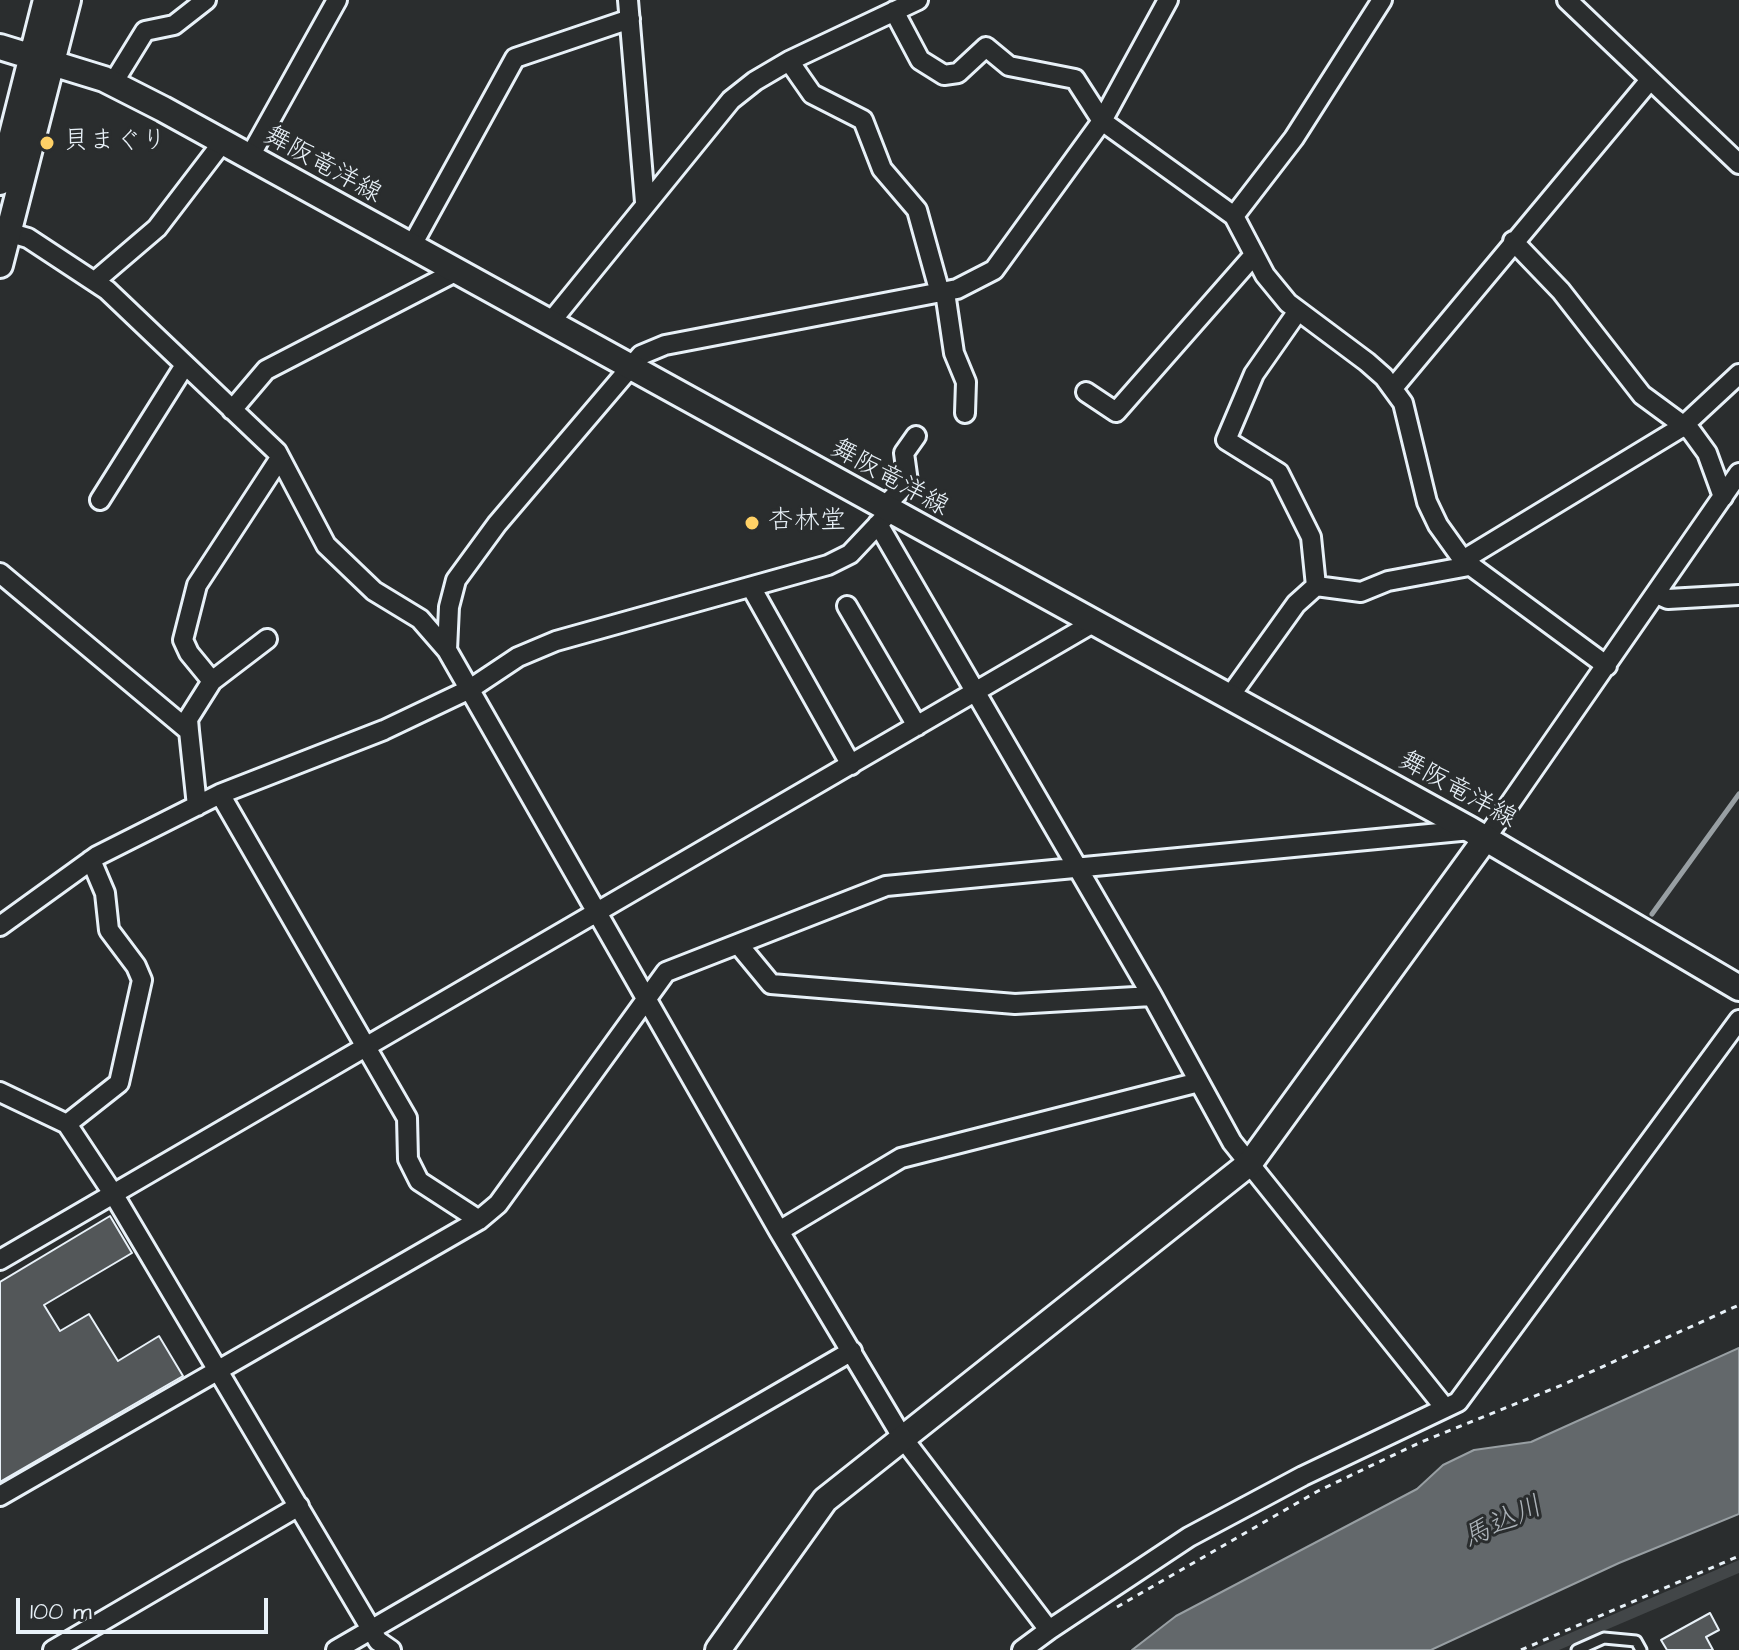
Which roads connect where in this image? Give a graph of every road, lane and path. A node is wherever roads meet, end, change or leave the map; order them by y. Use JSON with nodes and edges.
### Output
{"nodes":[{"id":1,"x":46,"y":0,"type":"edge"},
{"id":2,"x":68,"y":0,"type":"edge"},
{"id":3,"x":206,"y":0,"type":"edge"},
{"id":4,"x":337,"y":0,"type":"edge"},
{"id":5,"x":628,"y":0,"type":"edge"},
{"id":6,"x":918,"y":0,"type":"edge"},
{"id":7,"x":1168,"y":0,"type":"edge"},
{"id":8,"x":1382,"y":0,"type":"edge"},
{"id":9,"x":1579,"y":4,"type":"edge"},
{"id":10,"x":894,"y":11,"type":"junction"},
{"id":11,"x":630,"y":19,"type":"junction"},
{"id":12,"x":0,"y":47,"type":"edge"},
{"id":13,"x":42,"y":58,"type":"junction"},
{"id":14,"x":789,"y":61,"type":"junction"},
{"id":15,"x":1650,"y":80,"type":"junction"},
{"id":16,"x":113,"y":83,"type":"junction"},
{"id":17,"x":1102,"y":121,"type":"junction"},
{"id":18,"x":222,"y":143,"type":"junction"},
{"id":19,"x":249,"y":158,"type":"junction"},
{"id":20,"x":1739,"y":164,"type":"edge"},
{"id":21,"x":0,"y":182,"type":"edge"},
{"id":22,"x":645,"y":202,"type":"junction"},
{"id":23,"x":1234,"y":216,"type":"junction"},
{"id":24,"x":4,"y":231,"type":"edge"},
{"id":25,"x":1513,"y":241,"type":"junction"},
{"id":26,"x":411,"y":247,"type":"junction"},
{"id":27,"x":1254,"y":255,"type":"junction"},
{"id":28,"x":0,"y":265,"type":"edge"},
{"id":29,"x":455,"y":272,"type":"junction"},
{"id":30,"x":95,"y":281,"type":"junction"},
{"id":31,"x":942,"y":292,"type":"junction"},
{"id":32,"x":1298,"y":311,"type":"junction"},
{"id":33,"x":549,"y":324,"type":"junction"},
{"id":34,"x":185,"y":365,"type":"junction"},
{"id":35,"x":630,"y":369,"type":"junction"},
{"id":36,"x":1739,"y":374,"type":"edge"},
{"id":37,"x":1393,"y":388,"type":"junction"},
{"id":38,"x":1086,"y":392,"type":"dead end"},
{"id":39,"x":232,"y":410,"type":"junction"},
{"id":40,"x":965,"y":413,"type":"dead end"},
{"id":41,"x":1682,"y":427,"type":"junction"},
{"id":42,"x":916,"y":436,"type":"dead end"},
{"id":43,"x":280,"y":458,"type":"junction"},
{"id":44,"x":1739,"y":473,"type":"edge"},
{"id":45,"x":1723,"y":497,"type":"junction"},
{"id":46,"x":100,"y":500,"type":"dead end"},
{"id":47,"x":884,"y":515,"type":"junction"},
{"id":48,"x":1466,"y":563,"type":"junction"},
{"id":49,"x":0,"y":573,"type":"edge"},
{"id":50,"x":1316,"y":586,"type":"junction"},
{"id":51,"x":751,"y":587,"type":"junction"},
{"id":52,"x":1657,"y":594,"type":"junction"},
{"id":53,"x":1739,"y":595,"type":"edge"},
{"id":54,"x":847,"y":606,"type":"dead end"},
{"id":55,"x":1093,"y":623,"type":"junction"},
{"id":56,"x":267,"y":639,"type":"dead end"},
{"id":57,"x":447,"y":650,"type":"junction"},
{"id":58,"x":1607,"y":666,"type":"junction"},
{"id":59,"x":212,"y":681,"type":"junction"},
{"id":60,"x":470,"y":689,"type":"junction"},
{"id":61,"x":975,"y":692,"type":"junction"},
{"id":62,"x":1230,"y":696,"type":"junction"},
{"id":63,"x":917,"y":726,"type":"junction"},
{"id":64,"x":189,"y":731,"type":"junction"},
{"id":65,"x":851,"y":765,"type":"junction"},
{"id":66,"x":220,"y":794,"type":"junction"},
{"id":67,"x":197,"y":806,"type":"junction"},
{"id":68,"x":1478,"y":834,"type":"junction"},
{"id":69,"x":91,"y":860,"type":"junction"},
{"id":70,"x":1077,"y":868,"type":"junction"},
{"id":71,"x":599,"y":912,"type":"junction"},
{"id":72,"x":0,"y":926,"type":"edge"},
{"id":73,"x":738,"y":944,"type":"junction"},
{"id":74,"x":1739,"y":988,"type":"edge"},
{"id":75,"x":1152,"y":996,"type":"junction"},
{"id":76,"x":648,"y":999,"type":"junction"},
{"id":77,"x":1739,"y":1020,"type":"edge"},
{"id":78,"x":366,"y":1048,"type":"junction"},
{"id":79,"x":1199,"y":1082,"type":"junction"},
{"id":80,"x":0,"y":1092,"type":"edge"},
{"id":81,"x":67,"y":1124,"type":"junction"},
{"id":82,"x":1250,"y":1163,"type":"junction"},
{"id":83,"x":114,"y":1195,"type":"junction"},
{"id":84,"x":479,"y":1220,"type":"junction"},
{"id":85,"x":779,"y":1231,"type":"junction"},
{"id":86,"x":0,"y":1260,"type":"edge"},
{"id":87,"x":1739,"y":1305,"type":"edge"},
{"id":88,"x":852,"y":1351,"type":"junction"},
{"id":89,"x":218,"y":1370,"type":"junction"},
{"id":90,"x":1445,"y":1408,"type":"junction"},
{"id":91,"x":902,"y":1437,"type":"junction"},
{"id":92,"x":0,"y":1496,"type":"edge"},
{"id":93,"x":299,"y":1506,"type":"junction"},
{"id":94,"x":1739,"y":1556,"type":"edge"},
{"id":95,"x":1116,"y":1608,"type":"dead end"},
{"id":96,"x":371,"y":1629,"type":"junction"},
{"id":97,"x":1049,"y":1630,"type":"junction"},
{"id":98,"x":53,"y":1650,"type":"edge"},
{"id":99,"x":336,"y":1650,"type":"edge"},
{"id":100,"x":391,"y":1650,"type":"edge"},
{"id":101,"x":718,"y":1650,"type":"edge"},
{"id":102,"x":1022,"y":1650,"type":"edge"},
{"id":103,"x":1521,"y":1650,"type":"edge"},
{"id":104,"x":1577,"y":1650,"type":"edge"},
{"id":105,"x":1641,"y":1650,"type":"edge"}],
"edges":[{"from":1,"to":13,"type":"main road"},
{"from":2,"to":13,"type":"main road"},
{"from":3,"to":16,"type":"street"},
{"from":4,"to":19,"type":"street"},
{"from":5,"to":11,"type":"street"},
{"from":6,"to":10,"type":"street"},
{"from":7,"to":17,"type":"street"},
{"from":8,"to":23,"type":"street"},
{"from":9,"to":15,"type":"street"},
{"from":10,"to":14,"type":"street"},
{"from":10,"to":17,"type":"street"},
{"from":11,"to":22,"type":"street"},
{"from":11,"to":26,"type":"street"},
{"from":12,"to":13,"type":"main road","name":"舞阪竜洋線"},
{"from":13,"to":16,"type":"main road","name":"舞阪竜洋線"},
{"from":13,"to":21,"type":"main road"},
{"from":13,"to":24,"type":"main road"},
{"from":14,"to":22,"type":"street"},
{"from":14,"to":31,"type":"street"},
{"from":15,"to":20,"type":"street"},
{"from":15,"to":25,"type":"street"},
{"from":16,"to":18,"type":"main road","name":"舞阪竜洋線"},
{"from":17,"to":23,"type":"street"},
{"from":17,"to":31,"type":"street"},
{"from":18,"to":19,"type":"main road","name":"舞阪竜洋線"},
{"from":18,"to":30,"type":"street"},
{"from":19,"to":26,"type":"main road","name":"舞阪竜洋線"},
{"from":22,"to":33,"type":"street"},
{"from":23,"to":27,"type":"street"},
{"from":24,"to":28,"type":"main road"},
{"from":24,"to":30,"type":"street"},
{"from":25,"to":37,"type":"street"},
{"from":25,"to":41,"type":"street"},
{"from":26,"to":29,"type":"main road","name":"舞阪竜洋線"},
{"from":27,"to":32,"type":"street"},
{"from":27,"to":38,"type":"street"},
{"from":29,"to":33,"type":"main road","name":"舞阪竜洋線"},
{"from":29,"to":39,"type":"street"},
{"from":30,"to":34,"type":"street"},
{"from":31,"to":35,"type":"street"},
{"from":31,"to":40,"type":"street"},
{"from":32,"to":37,"type":"street"},
{"from":32,"to":50,"type":"street"},
{"from":33,"to":35,"type":"main road","name":"舞阪竜洋線"},
{"from":34,"to":39,"type":"street"},
{"from":34,"to":46,"type":"street"},
{"from":35,"to":47,"type":"main road","name":"舞阪竜洋線"},
{"from":35,"to":57,"type":"street"},
{"from":36,"to":41,"type":"street"},
{"from":37,"to":48,"type":"street"},
{"from":39,"to":43,"type":"street"},
{"from":41,"to":45,"type":"street"},
{"from":41,"to":48,"type":"street"},
{"from":42,"to":47,"type":"street"},
{"from":43,"to":57,"type":"street"},
{"from":43,"to":59,"type":"street"},
{"from":44,"to":45,"type":"street"},
{"from":45,"to":52,"type":"street"},
{"from":47,"to":51,"type":"street"},
{"from":47,"to":55,"type":"main road","name":"舞阪竜洋線"},
{"from":47,"to":61,"type":"street"},
{"from":48,"to":50,"type":"street"},
{"from":48,"to":58,"type":"street"},
{"from":49,"to":64,"type":"street"},
{"from":50,"to":62,"type":"street"},
{"from":51,"to":60,"type":"street"},
{"from":51,"to":65,"type":"street"},
{"from":52,"to":53,"type":"street"},
{"from":52,"to":58,"type":"street"},
{"from":54,"to":63,"type":"street"},
{"from":55,"to":61,"type":"street"},
{"from":55,"to":62,"type":"main road","name":"舞阪竜洋線"},
{"from":56,"to":59,"type":"street"},
{"from":57,"to":60,"type":"street"},
{"from":58,"to":68,"type":"street"},
{"from":59,"to":64,"type":"street"},
{"from":60,"to":66,"type":"street"},
{"from":60,"to":71,"type":"street"},
{"from":61,"to":63,"type":"street"},
{"from":61,"to":70,"type":"street"},
{"from":62,"to":68,"type":"main road","name":"舞阪竜洋線"},
{"from":63,"to":65,"type":"street"},
{"from":64,"to":67,"type":"street"},
{"from":65,"to":71,"type":"street"},
{"from":66,"to":67,"type":"street"},
{"from":66,"to":78,"type":"street"},
{"from":67,"to":69,"type":"street"},
{"from":68,"to":70,"type":"street"},
{"from":68,"to":74,"type":"main road","name":"舞阪竜洋線"},
{"from":68,"to":82,"type":"main road"},
{"from":69,"to":72,"type":"street"},
{"from":69,"to":81,"type":"street"},
{"from":70,"to":73,"type":"street"},
{"from":70,"to":75,"type":"street"},
{"from":71,"to":76,"type":"street"},
{"from":71,"to":78,"type":"street"},
{"from":73,"to":75,"type":"street"},
{"from":73,"to":76,"type":"street"},
{"from":75,"to":79,"type":"street"},
{"from":76,"to":84,"type":"street"},
{"from":76,"to":85,"type":"street"},
{"from":77,"to":90,"type":"street"},
{"from":78,"to":83,"type":"street"},
{"from":78,"to":84,"type":"street"},
{"from":79,"to":82,"type":"street"},
{"from":79,"to":85,"type":"street"},
{"from":80,"to":81,"type":"street"},
{"from":81,"to":83,"type":"street"},
{"from":82,"to":90,"type":"street"},
{"from":82,"to":91,"type":"main road"},
{"from":83,"to":86,"type":"street"},
{"from":83,"to":89,"type":"street"},
{"from":84,"to":89,"type":"street"},
{"from":85,"to":88,"type":"street"},
{"from":87,"to":95,"type":"path"},
{"from":88,"to":91,"type":"street"},
{"from":88,"to":96,"type":"street"},
{"from":89,"to":92,"type":"street"},
{"from":89,"to":93,"type":"street"},
{"from":90,"to":97,"type":"street"},
{"from":91,"to":97,"type":"street"},
{"from":91,"to":101,"type":"main road"},
{"from":93,"to":96,"type":"street"},
{"from":93,"to":98,"type":"street"},
{"from":94,"to":103,"type":"path"},
{"from":96,"to":99,"type":"street"},
{"from":96,"to":100,"type":"street"},
{"from":97,"to":102,"type":"street"},
{"from":104,"to":105,"type":"lane"}]}
